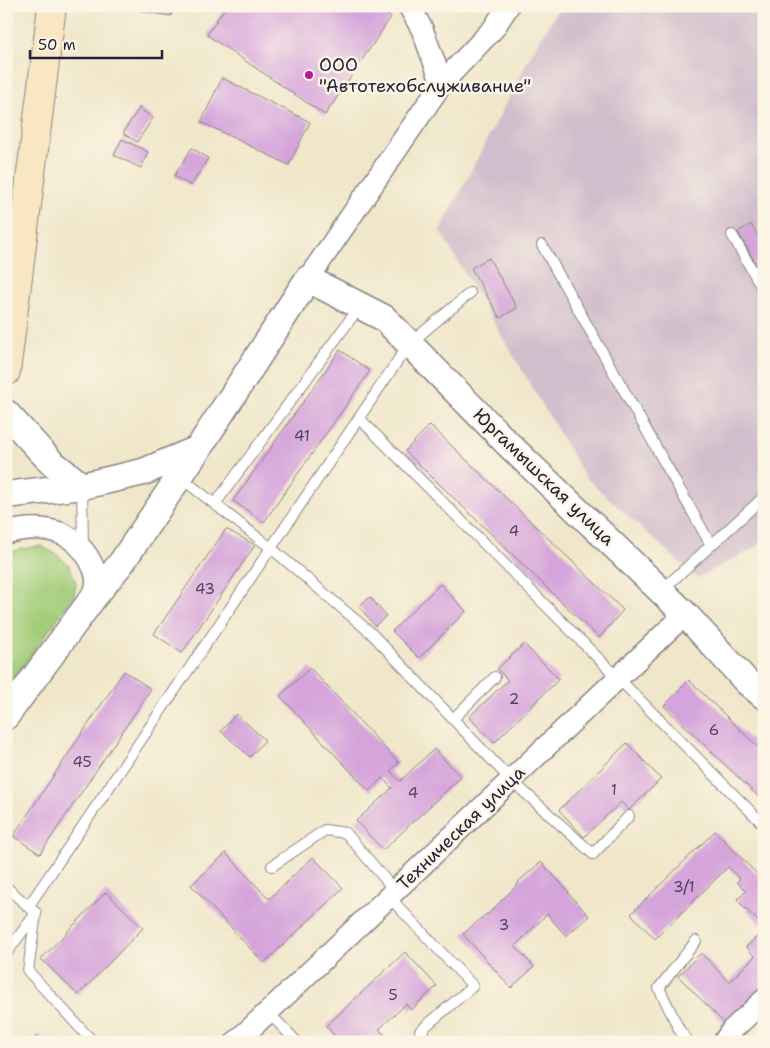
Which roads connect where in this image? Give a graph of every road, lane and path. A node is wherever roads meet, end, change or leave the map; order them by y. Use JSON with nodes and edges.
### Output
{"nodes":[{"id":1,"x":52,"y":6,"type":"edge"},
{"id":2,"x":409,"y":6,"type":"edge"},
{"id":3,"x":508,"y":6,"type":"edge"},
{"id":4,"x":442,"y":83,"type":"junction"},
{"id":5,"x":732,"y":235,"type":"dead end"},
{"id":6,"x":542,"y":245,"type":"dead end"},
{"id":7,"x":308,"y":279,"type":"junction"},
{"id":8,"x":764,"y":291,"type":"edge"},
{"id":9,"x":470,"y":293,"type":"dead end"},
{"id":10,"x":360,"y":306,"type":"junction"},
{"id":11,"x":409,"y":344,"type":"junction"},
{"id":12,"x":6,"y":372,"type":"edge"},
{"id":13,"x":6,"y":413,"type":"edge"},
{"id":14,"x":359,"y":418,"type":"junction"},
{"id":15,"x":198,"y":449,"type":"junction"},
{"id":16,"x":180,"y":477,"type":"junction"},
{"id":17,"x":82,"y":486,"type":"junction"},
{"id":18,"x":6,"y":495,"type":"edge"},
{"id":19,"x":764,"y":497,"type":"edge"},
{"id":20,"x":215,"y":504,"type":"junction"},
{"id":21,"x":6,"y":533,"type":"edge"},
{"id":22,"x":711,"y":545,"type":"junction"},
{"id":23,"x":271,"y":548,"type":"junction"},
{"id":24,"x":84,"y":550,"type":"junction"},
{"id":25,"x":661,"y":591,"type":"junction"},
{"id":26,"x":93,"y":598,"type":"junction"},
{"id":27,"x":685,"y":614,"type":"junction"},
{"id":28,"x":496,"y":677,"type":"dead end"},
{"id":29,"x":618,"y":678,"type":"junction"},
{"id":30,"x":764,"y":696,"type":"edge"},
{"id":31,"x":6,"y":716,"type":"edge"},
{"id":32,"x":453,"y":719,"type":"junction"},
{"id":33,"x":511,"y":780,"type":"junction"},
{"id":34,"x":629,"y":816,"type":"dead end"},
{"id":35,"x":764,"y":825,"type":"edge"},
{"id":36,"x":272,"y":866,"type":"dead end"},
{"id":37,"x":6,"y":887,"type":"edge"},
{"id":38,"x":392,"y":894,"type":"junction"},
{"id":39,"x":32,"y":910,"type":"junction"},
{"id":40,"x":696,"y":941,"type":"dead end"},
{"id":41,"x":6,"y":954,"type":"edge"},
{"id":42,"x":764,"y":1000,"type":"edge"},
{"id":43,"x":268,"y":1012,"type":"junction"},
{"id":44,"x":93,"y":1042,"type":"edge"},
{"id":45,"x":236,"y":1042,"type":"edge"},
{"id":46,"x":297,"y":1042,"type":"edge"},
{"id":47,"x":429,"y":1042,"type":"edge"},
{"id":48,"x":689,"y":1042,"type":"edge"},
{"id":49,"x":724,"y":1042,"type":"edge"}],
"edges":[{"from":1,"to":12,"type":"main road"},
{"from":2,"to":4,"type":"street"},
{"from":3,"to":4,"type":"street"},
{"from":4,"to":7,"type":"street"},
{"from":5,"to":8,"type":"lane"},
{"from":6,"to":22,"type":"lane"},
{"from":7,"to":10,"type":"street","name":"Юргамышская улица"},
{"from":7,"to":15,"type":"street"},
{"from":9,"to":11,"type":"lane"},
{"from":10,"to":11,"type":"street","name":"Юргамышская улица"},
{"from":10,"to":20,"type":"lane"},
{"from":11,"to":14,"type":"lane"},
{"from":11,"to":25,"type":"street","name":"Юргамышская улица"},
{"from":13,"to":17,"type":"street"},
{"from":14,"to":23,"type":"lane"},
{"from":14,"to":29,"type":"lane"},
{"from":15,"to":16,"type":"street"},
{"from":15,"to":17,"type":"street"},
{"from":16,"to":20,"type":"lane"},
{"from":16,"to":26,"type":"street"},
{"from":17,"to":18,"type":"street"},
{"from":17,"to":24,"type":"lane"},
{"from":19,"to":22,"type":"lane"},
{"from":20,"to":23,"type":"lane"},
{"from":21,"to":24,"type":"street"},
{"from":22,"to":25,"type":"lane"},
{"from":23,"to":32,"type":"lane"},
{"from":23,"to":39,"type":"lane"},
{"from":24,"to":26,"type":"street"},
{"from":25,"to":27,"type":"street","name":"Юргамышская улица"},
{"from":26,"to":31,"type":"street"},
{"from":27,"to":29,"type":"street","name":"Техническая улица"},
{"from":27,"to":30,"type":"street","name":"Юргамышская улица"},
{"from":28,"to":32,"type":"lane"},
{"from":29,"to":33,"type":"street","name":"Техническая улица"},
{"from":29,"to":35,"type":"lane"},
{"from":32,"to":33,"type":"lane"},
{"from":33,"to":34,"type":"lane"},
{"from":33,"to":38,"type":"street","name":"Техническая улица"},
{"from":36,"to":38,"type":"lane"},
{"from":37,"to":39,"type":"lane"},
{"from":38,"to":43,"type":"street","name":"Техническая улица"},
{"from":38,"to":47,"type":"lane"},
{"from":39,"to":41,"type":"lane"},
{"from":39,"to":44,"type":"lane"},
{"from":40,"to":48,"type":"lane"},
{"from":42,"to":49,"type":"street"},
{"from":43,"to":45,"type":"street","name":"Техническая улица"},
{"from":43,"to":46,"type":"lane"}]}
